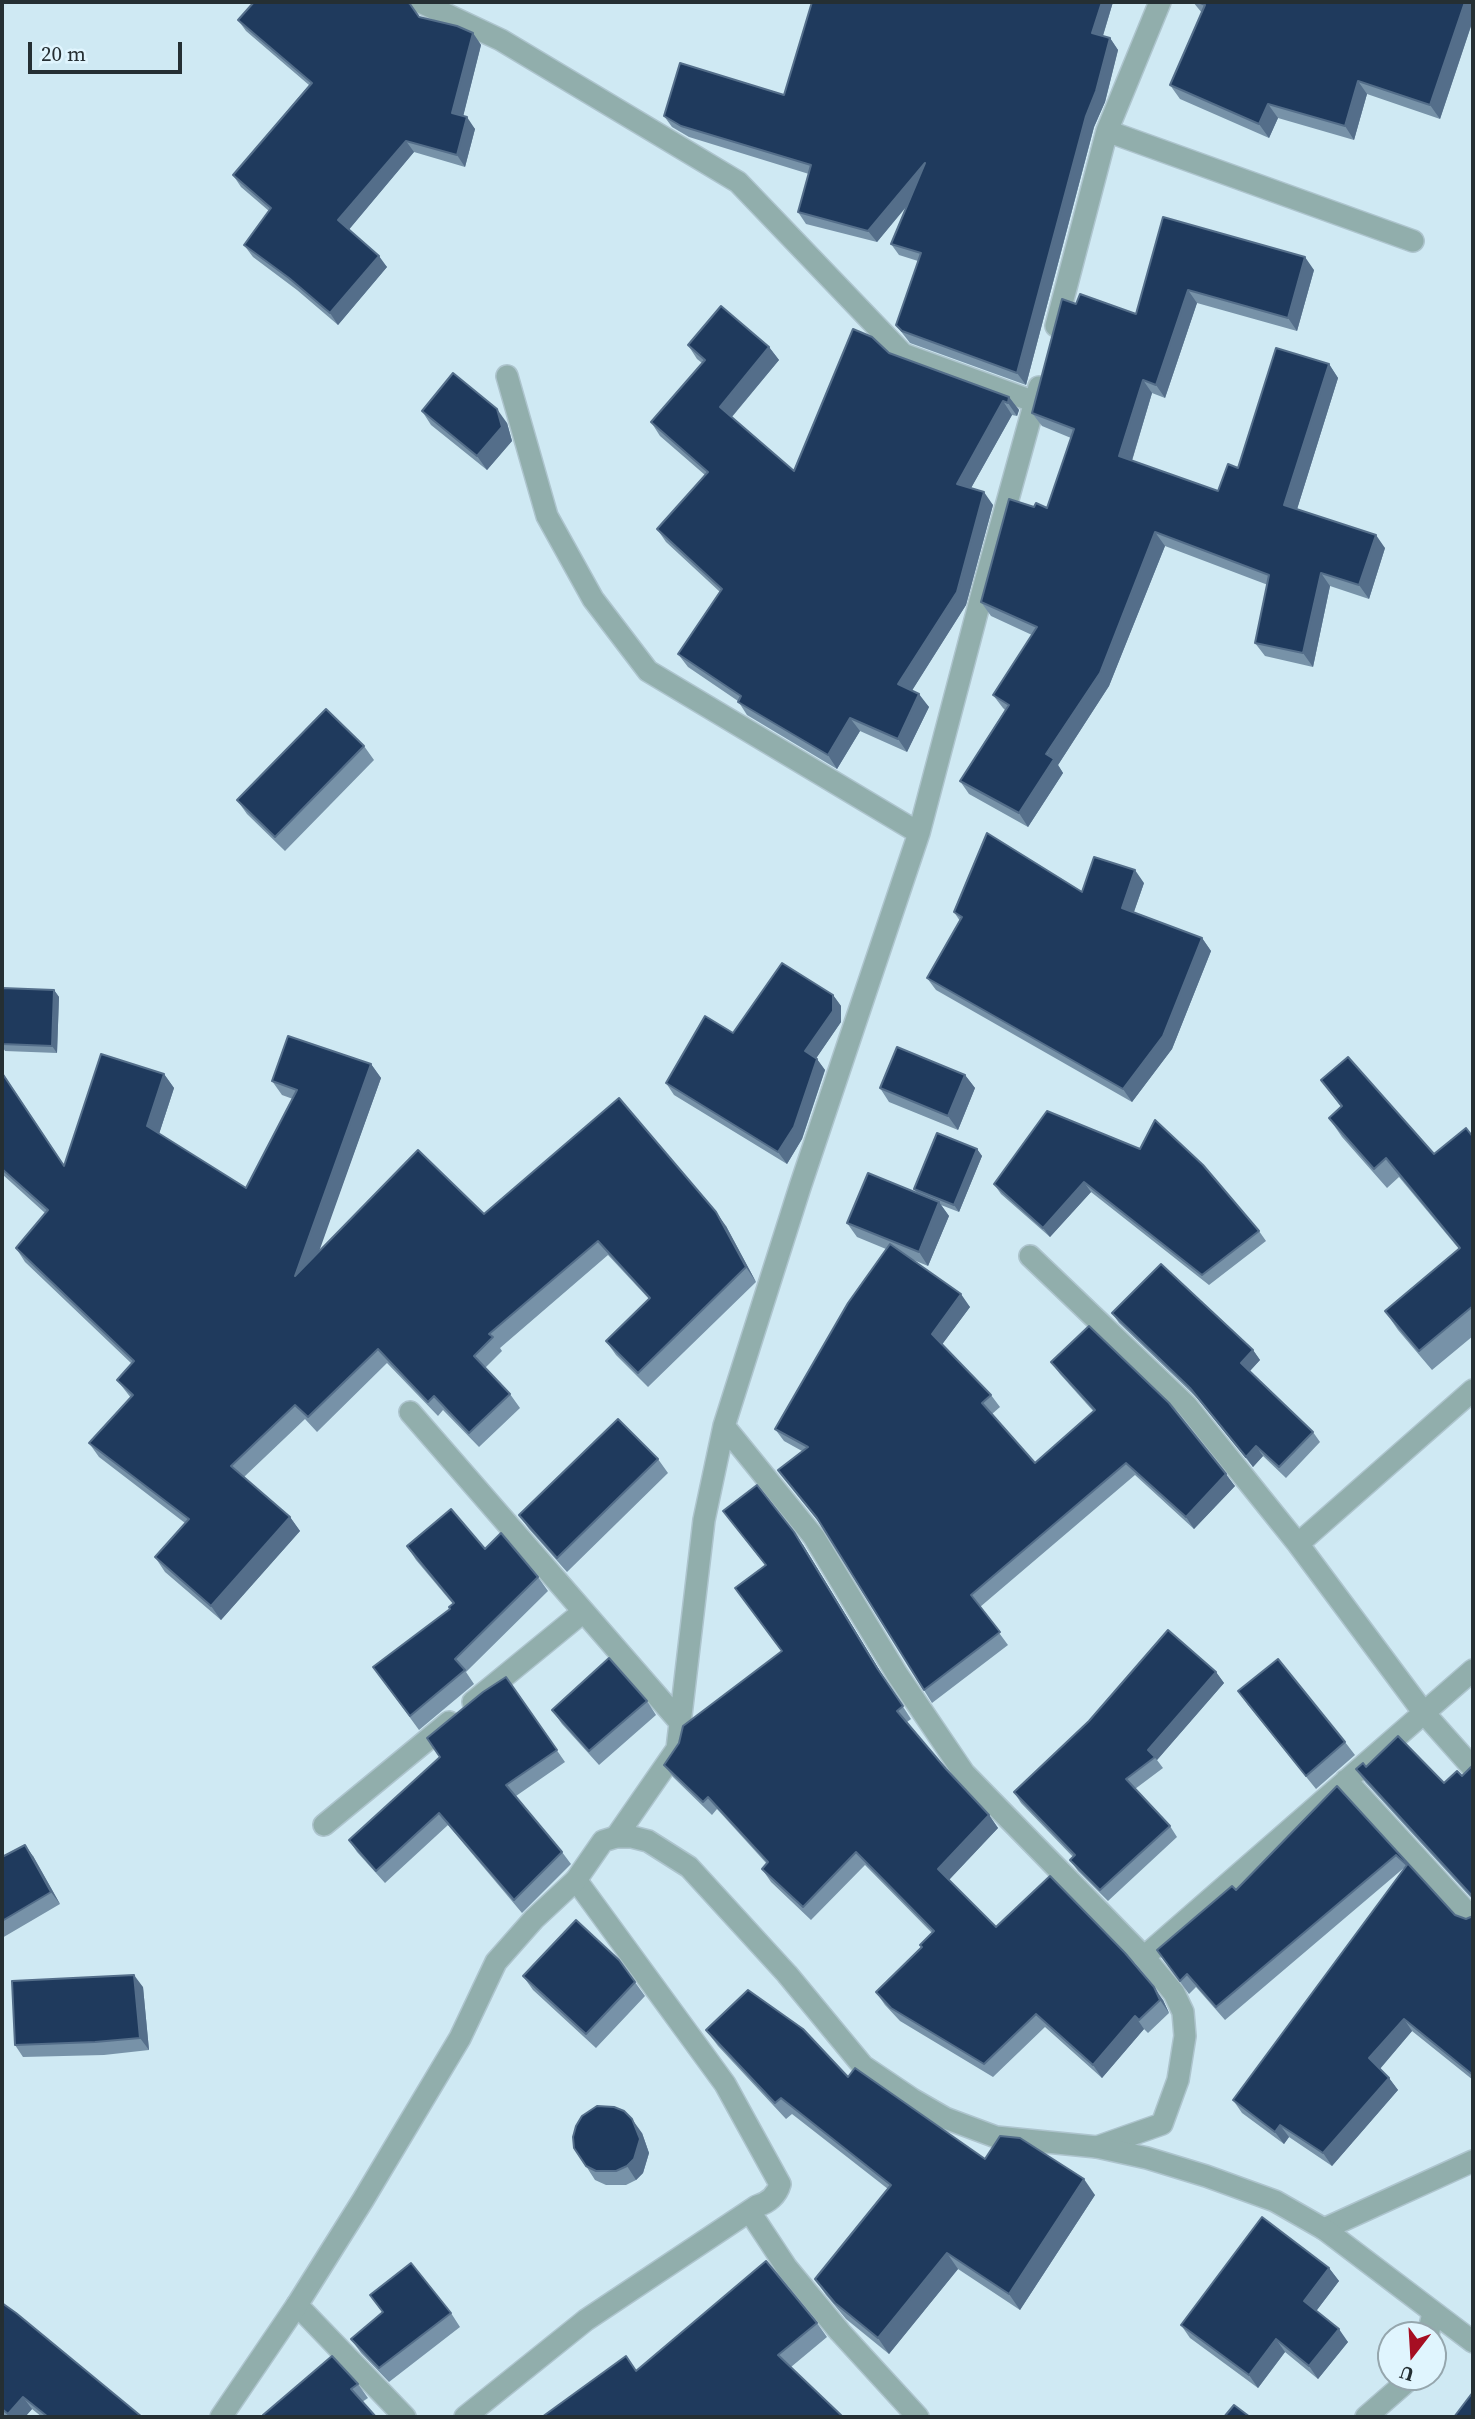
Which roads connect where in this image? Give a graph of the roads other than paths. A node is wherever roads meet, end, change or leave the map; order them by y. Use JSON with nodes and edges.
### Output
{"nodes":[{"id":1,"x":420,"y":2,"type":"edge"},
{"id":2,"x":1160,"y":2,"type":"edge"},
{"id":3,"x":1107,"y":131,"type":"junction"},
{"id":4,"x":1413,"y":241,"type":"dead end"},
{"id":5,"x":507,"y":376,"type":"dead end"},
{"id":6,"x":1035,"y":402,"type":"junction"},
{"id":7,"x":919,"y":833,"type":"junction"},
{"id":8,"x":1030,"y":1256,"type":"dead end"},
{"id":9,"x":1473,"y":1390,"type":"edge"},
{"id":10,"x":410,"y":1412,"type":"edge"},
{"id":11,"x":724,"y":1426,"type":"junction"},
{"id":12,"x":1298,"y":1544,"type":"junction"},
{"id":13,"x":583,"y":1612,"type":"junction"},
{"id":14,"x":1473,"y":1670,"type":"edge"},
{"id":15,"x":1424,"y":1713,"type":"junction"},
{"id":16,"x":679,"y":1721,"type":"junction"},
{"id":17,"x":1473,"y":1768,"type":"edge"},
{"id":18,"x":1346,"y":1780,"type":"junction"},
{"id":19,"x":324,"y":1825,"type":"dead end"},
{"id":20,"x":615,"y":1837,"type":"junction"},
{"id":21,"x":576,"y":1880,"type":"junction"},
{"id":22,"x":1473,"y":1919,"type":"edge"},
{"id":23,"x":1144,"y":1958,"type":"junction"},
{"id":24,"x":1097,"y":2147,"type":"junction"},
{"id":25,"x":1473,"y":2161,"type":"edge"},
{"id":26,"x":750,"y":2212,"type":"junction"},
{"id":27,"x":1324,"y":2229,"type":"junction"},
{"id":28,"x":297,"y":2305,"type":"junction"},
{"id":29,"x":1433,"y":2313,"type":"junction"},
{"id":30,"x":1431,"y":2321,"type":"edge"},
{"id":31,"x":1473,"y":2342,"type":"edge"},
{"id":32,"x":1396,"y":2391,"type":"edge"},
{"id":33,"x":221,"y":2417,"type":"edge"},
{"id":34,"x":405,"y":2417,"type":"edge"},
{"id":35,"x":465,"y":2417,"type":"edge"},
{"id":36,"x":919,"y":2417,"type":"edge"},
{"id":37,"x":1366,"y":2417,"type":"edge"}],
"edges":[{"from":1,"to":6,"type":"street"},
{"from":2,"to":3,"type":"street"},
{"from":3,"to":4,"type":"street"},
{"from":3,"to":6,"type":"street"},
{"from":5,"to":7,"type":"street"},
{"from":6,"to":7,"type":"street"},
{"from":7,"to":11,"type":"street"},
{"from":8,"to":12,"type":"street"},
{"from":9,"to":12,"type":"street"},
{"from":10,"to":13,"type":"street"},
{"from":11,"to":16,"type":"street"},
{"from":11,"to":23,"type":"street"},
{"from":12,"to":15,"type":"street"},
{"from":13,"to":16,"type":"street"},
{"from":13,"to":19,"type":"street"},
{"from":14,"to":15,"type":"street"},
{"from":15,"to":17,"type":"street"},
{"from":15,"to":18,"type":"street"},
{"from":16,"to":20,"type":"street"},
{"from":18,"to":22,"type":"street"},
{"from":18,"to":23,"type":"street"},
{"from":20,"to":21,"type":"street"},
{"from":20,"to":24,"type":"street"},
{"from":21,"to":26,"type":"street"},
{"from":21,"to":28,"type":"street"},
{"from":23,"to":24,"type":"street"},
{"from":24,"to":27,"type":"street"},
{"from":25,"to":27,"type":"street"},
{"from":26,"to":35,"type":"street"},
{"from":26,"to":36,"type":"street"},
{"from":27,"to":29,"type":"street"},
{"from":28,"to":33,"type":"street"},
{"from":28,"to":34,"type":"street"},
{"from":29,"to":30,"type":"street"},
{"from":29,"to":31,"type":"street"},
{"from":32,"to":37,"type":"street"}]}
